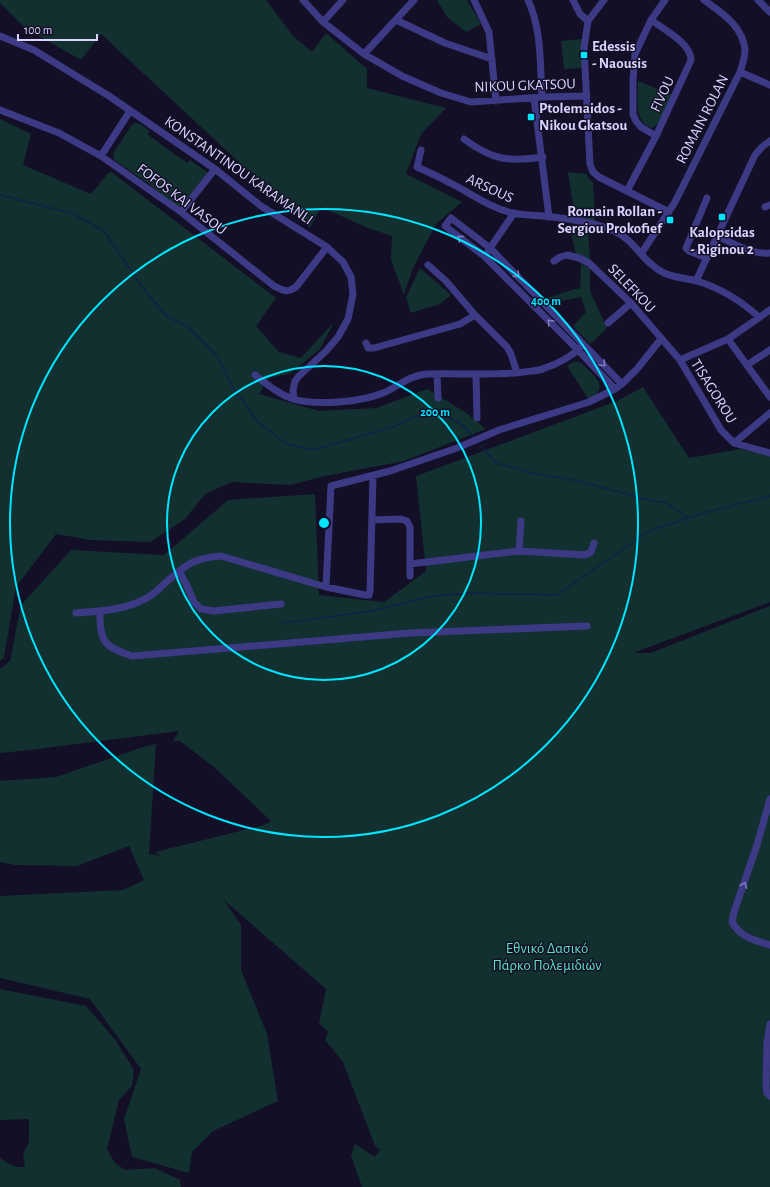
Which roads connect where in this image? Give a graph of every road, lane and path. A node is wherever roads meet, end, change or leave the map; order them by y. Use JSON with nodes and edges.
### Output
{"nodes":[{"id":1,"x":303,"y":0,"type":"edge"},
{"id":2,"x":343,"y":0,"type":"edge"},
{"id":3,"x":414,"y":0,"type":"edge"},
{"id":4,"x":474,"y":0,"type":"edge"},
{"id":5,"x":528,"y":0,"type":"edge"},
{"id":6,"x":573,"y":0,"type":"edge"},
{"id":7,"x":604,"y":0,"type":"edge"},
{"id":8,"x":665,"y":0,"type":"edge"},
{"id":9,"x":704,"y":0,"type":"edge"},
{"id":10,"x":758,"y":0,"type":"edge"},
{"id":11,"x":770,"y":12,"type":"edge"},
{"id":12,"x":396,"y":20,"type":"junction"},
{"id":13,"x":651,"y":20,"type":"junction"},
{"id":14,"x":588,"y":21,"type":"junction"},
{"id":15,"x":323,"y":22,"type":"junction"},
{"id":16,"x":0,"y":36,"type":"edge"},
{"id":17,"x":364,"y":54,"type":"junction"},
{"id":18,"x":492,"y":59,"type":"junction"},
{"id":19,"x":740,"y":72,"type":"junction"},
{"id":20,"x":770,"y":85,"type":"edge"},
{"id":21,"x":587,"y":96,"type":"junction"},
{"id":22,"x":542,"y":97,"type":"junction"},
{"id":23,"x":534,"y":98,"type":"junction"},
{"id":24,"x":496,"y":100,"type":"junction"},
{"id":25,"x":0,"y":110,"type":"edge"},
{"id":26,"x":130,"y":111,"type":"junction"},
{"id":27,"x":656,"y":136,"type":"junction"},
{"id":28,"x":464,"y":139,"type":"dead end"},
{"id":29,"x":770,"y":141,"type":"edge"},
{"id":30,"x":421,"y":150,"type":"dead end"},
{"id":31,"x":101,"y":156,"type":"junction"},
{"id":32,"x":543,"y":157,"type":"junction"},
{"id":33,"x":215,"y":169,"type":"junction"},
{"id":34,"x":626,"y":191,"type":"junction"},
{"id":35,"x":707,"y":198,"type":"dead end"},
{"id":36,"x":181,"y":212,"type":"junction"},
{"id":37,"x":669,"y":212,"type":"junction"},
{"id":38,"x":514,"y":213,"type":"junction"},
{"id":39,"x":549,"y":217,"type":"junction"},
{"id":40,"x":717,"y":236,"type":"junction"},
{"id":41,"x":328,"y":247,"type":"junction"},
{"id":42,"x":490,"y":248,"type":"junction"},
{"id":43,"x":641,"y":254,"type":"junction"},
{"id":44,"x":770,"y":254,"type":"edge"},
{"id":45,"x":484,"y":256,"type":"junction"},
{"id":46,"x":707,"y":258,"type":"junction"},
{"id":47,"x":554,"y":261,"type":"dead end"},
{"id":48,"x":428,"y":265,"type":"dead end"},
{"id":49,"x":696,"y":281,"type":"junction"},
{"id":50,"x":631,"y":303,"type":"junction"},
{"id":51,"x":770,"y":310,"type":"edge"},
{"id":52,"x":476,"y":315,"type":"junction"},
{"id":53,"x":759,"y":317,"type":"junction"},
{"id":54,"x":608,"y":324,"type":"dead end"},
{"id":55,"x":661,"y":339,"type":"junction"},
{"id":56,"x":728,"y":339,"type":"junction"},
{"id":57,"x":366,"y":343,"type":"dead end"},
{"id":58,"x":581,"y":347,"type":"junction"},
{"id":59,"x":770,"y":350,"type":"edge"},
{"id":60,"x":680,"y":360,"type":"junction"},
{"id":61,"x":747,"y":365,"type":"junction"},
{"id":62,"x":517,"y":372,"type":"junction"},
{"id":63,"x":255,"y":375,"type":"dead end"},
{"id":64,"x":437,"y":375,"type":"junction"},
{"id":65,"x":476,"y":375,"type":"junction"},
{"id":66,"x":622,"y":384,"type":"junction"},
{"id":67,"x":615,"y":389,"type":"junction"},
{"id":68,"x":770,"y":397,"type":"edge"},
{"id":69,"x":438,"y":398,"type":"dead end"},
{"id":70,"x":294,"y":399,"type":"junction"},
{"id":71,"x":770,"y":413,"type":"edge"},
{"id":72,"x":477,"y":418,"type":"dead end"},
{"id":73,"x":734,"y":443,"type":"junction"},
{"id":74,"x":770,"y":453,"type":"edge"},
{"id":75,"x":373,"y":476,"type":"junction"},
{"id":76,"x":372,"y":520,"type":"junction"},
{"id":77,"x":521,"y":521,"type":"dead end"},
{"id":78,"x":594,"y":543,"type":"dead end"},
{"id":79,"x":519,"y":551,"type":"junction"},
{"id":80,"x":410,"y":564,"type":"junction"},
{"id":81,"x":179,"y":571,"type":"junction"},
{"id":82,"x":410,"y":576,"type":"dead end"},
{"id":83,"x":326,"y":587,"type":"junction"},
{"id":84,"x":281,"y":604,"type":"dead end"},
{"id":85,"x":100,"y":611,"type":"junction"},
{"id":86,"x":76,"y":613,"type":"dead end"},
{"id":87,"x":587,"y":626,"type":"dead end"},
{"id":88,"x":770,"y":799,"type":"edge"},
{"id":89,"x":770,"y":945,"type":"edge"},
{"id":90,"x":770,"y":1024,"type":"edge"},
{"id":91,"x":770,"y":1096,"type":"edge"}],
"edges":[{"from":1,"to":15,"type":"street","name":"NIKOU GKATSOU"},
{"from":2,"to":15,"type":"street"},
{"from":3,"to":12,"type":"street"},
{"from":4,"to":18,"type":"street"},
{"from":5,"to":22,"type":"street"},
{"from":6,"to":14,"type":"street"},
{"from":7,"to":14,"type":"street"},
{"from":8,"to":13,"type":"street"},
{"from":9,"to":19,"type":"street","name":"ROMAIN ROLAN"},
{"from":10,"to":11,"type":"street"},
{"from":12,"to":17,"type":"street"},
{"from":12,"to":18,"type":"street"},
{"from":13,"to":27,"type":"street"},
{"from":13,"to":27,"type":"street","name":"FIVOU"},
{"from":14,"to":21,"type":"street"},
{"from":15,"to":17,"type":"street","name":"NIKOU GKATSOU"},
{"from":16,"to":26,"type":"street","name":"KONSTANTINOU KARAMANLI"},
{"from":17,"to":24,"type":"street","name":"NIKOU GKATSOU"},
{"from":18,"to":24,"type":"street"},
{"from":19,"to":20,"type":"street"},
{"from":19,"to":37,"type":"street","name":"ROMAIN ROLAN"},
{"from":21,"to":22,"type":"street","name":"NIKOU GKATSOU"},
{"from":21,"to":34,"type":"street"},
{"from":22,"to":23,"type":"street","name":"NIKOU GKATSOU"},
{"from":23,"to":24,"type":"street","name":"NIKOU GKATSOU"},
{"from":23,"to":32,"type":"street"},
{"from":25,"to":31,"type":"street","name":"FOFOS KAI VASOU"},
{"from":26,"to":31,"type":"street"},
{"from":26,"to":33,"type":"street","name":"KONSTANTINOU KARAMANLI"},
{"from":27,"to":34,"type":"street","name":"FIVOU"},
{"from":28,"to":32,"type":"street"},
{"from":29,"to":40,"type":"street"},
{"from":30,"to":38,"type":"street","name":"ARSOUS"},
{"from":31,"to":36,"type":"street","name":"FOFOS KAI VASOU"},
{"from":32,"to":39,"type":"street"},
{"from":33,"to":36,"type":"street"},
{"from":33,"to":41,"type":"street","name":"KONSTANTINOU KARAMANLI"},
{"from":34,"to":37,"type":"street"},
{"from":35,"to":46,"type":"street"},
{"from":36,"to":41,"type":"street","name":"FOFOS KAI VASOU"},
{"from":37,"to":43,"type":"street","name":"ROMAIN ROLAN"},
{"from":38,"to":39,"type":"street","name":"ARSOUS"},
{"from":38,"to":42,"type":"street"},
{"from":39,"to":43,"type":"street","name":"ARSOUS"},
{"from":40,"to":44,"type":"street"},
{"from":40,"to":46,"type":"street"},
{"from":41,"to":70,"type":"street","name":"KONSTANTINOU KARAMANLI"},
{"from":42,"to":45,"type":"street"},
{"from":45,"to":42,"type":"street","one_way":true},
{"from":42,"to":58,"type":"street","one_way":true},
{"from":43,"to":49,"type":"street","name":"ARSOUS"},
{"from":58,"to":45,"type":"street","one_way":true},
{"from":46,"to":49,"type":"street"},
{"from":47,"to":50,"type":"street","name":"SELEFKOU"},
{"from":48,"to":52,"type":"street"},
{"from":49,"to":53,"type":"street","name":"ARSOUS"},
{"from":50,"to":54,"type":"street"},
{"from":50,"to":55,"type":"street","name":"SELEFKOU"},
{"from":51,"to":53,"type":"street"},
{"from":52,"to":57,"type":"street"},
{"from":52,"to":62,"type":"street"},
{"from":53,"to":56,"type":"street"},
{"from":55,"to":60,"type":"street","name":"SELEFKOU"},
{"from":55,"to":66,"type":"street"},
{"from":56,"to":60,"type":"street"},
{"from":56,"to":61,"type":"street"},
{"from":58,"to":62,"type":"street"},
{"from":58,"to":66,"type":"street","one_way":true},
{"from":58,"to":67,"type":"street"},
{"from":59,"to":61,"type":"street"},
{"from":60,"to":73,"type":"street","name":"TISAGOROU"},
{"from":61,"to":68,"type":"street"},
{"from":62,"to":65,"type":"street"},
{"from":63,"to":70,"type":"street"},
{"from":64,"to":65,"type":"street"},
{"from":64,"to":69,"type":"street"},
{"from":64,"to":70,"type":"street"},
{"from":65,"to":72,"type":"street"},
{"from":66,"to":67,"type":"street"},
{"from":67,"to":75,"type":"street"},
{"from":71,"to":73,"type":"street"},
{"from":73,"to":74,"type":"street","name":"TISAGOROU"},
{"from":75,"to":76,"type":"street"},
{"from":75,"to":83,"type":"street"},
{"from":76,"to":80,"type":"street"},
{"from":76,"to":83,"type":"street"},
{"from":77,"to":79,"type":"street"},
{"from":78,"to":79,"type":"street"},
{"from":79,"to":80,"type":"street"},
{"from":80,"to":82,"type":"street"},
{"from":81,"to":83,"type":"street"},
{"from":81,"to":84,"type":"street"},
{"from":81,"to":85,"type":"street"},
{"from":85,"to":86,"type":"street"},
{"from":85,"to":87,"type":"street"},
{"from":89,"to":88,"type":"street","one_way":true},
{"from":90,"to":91,"type":"street"}]}
